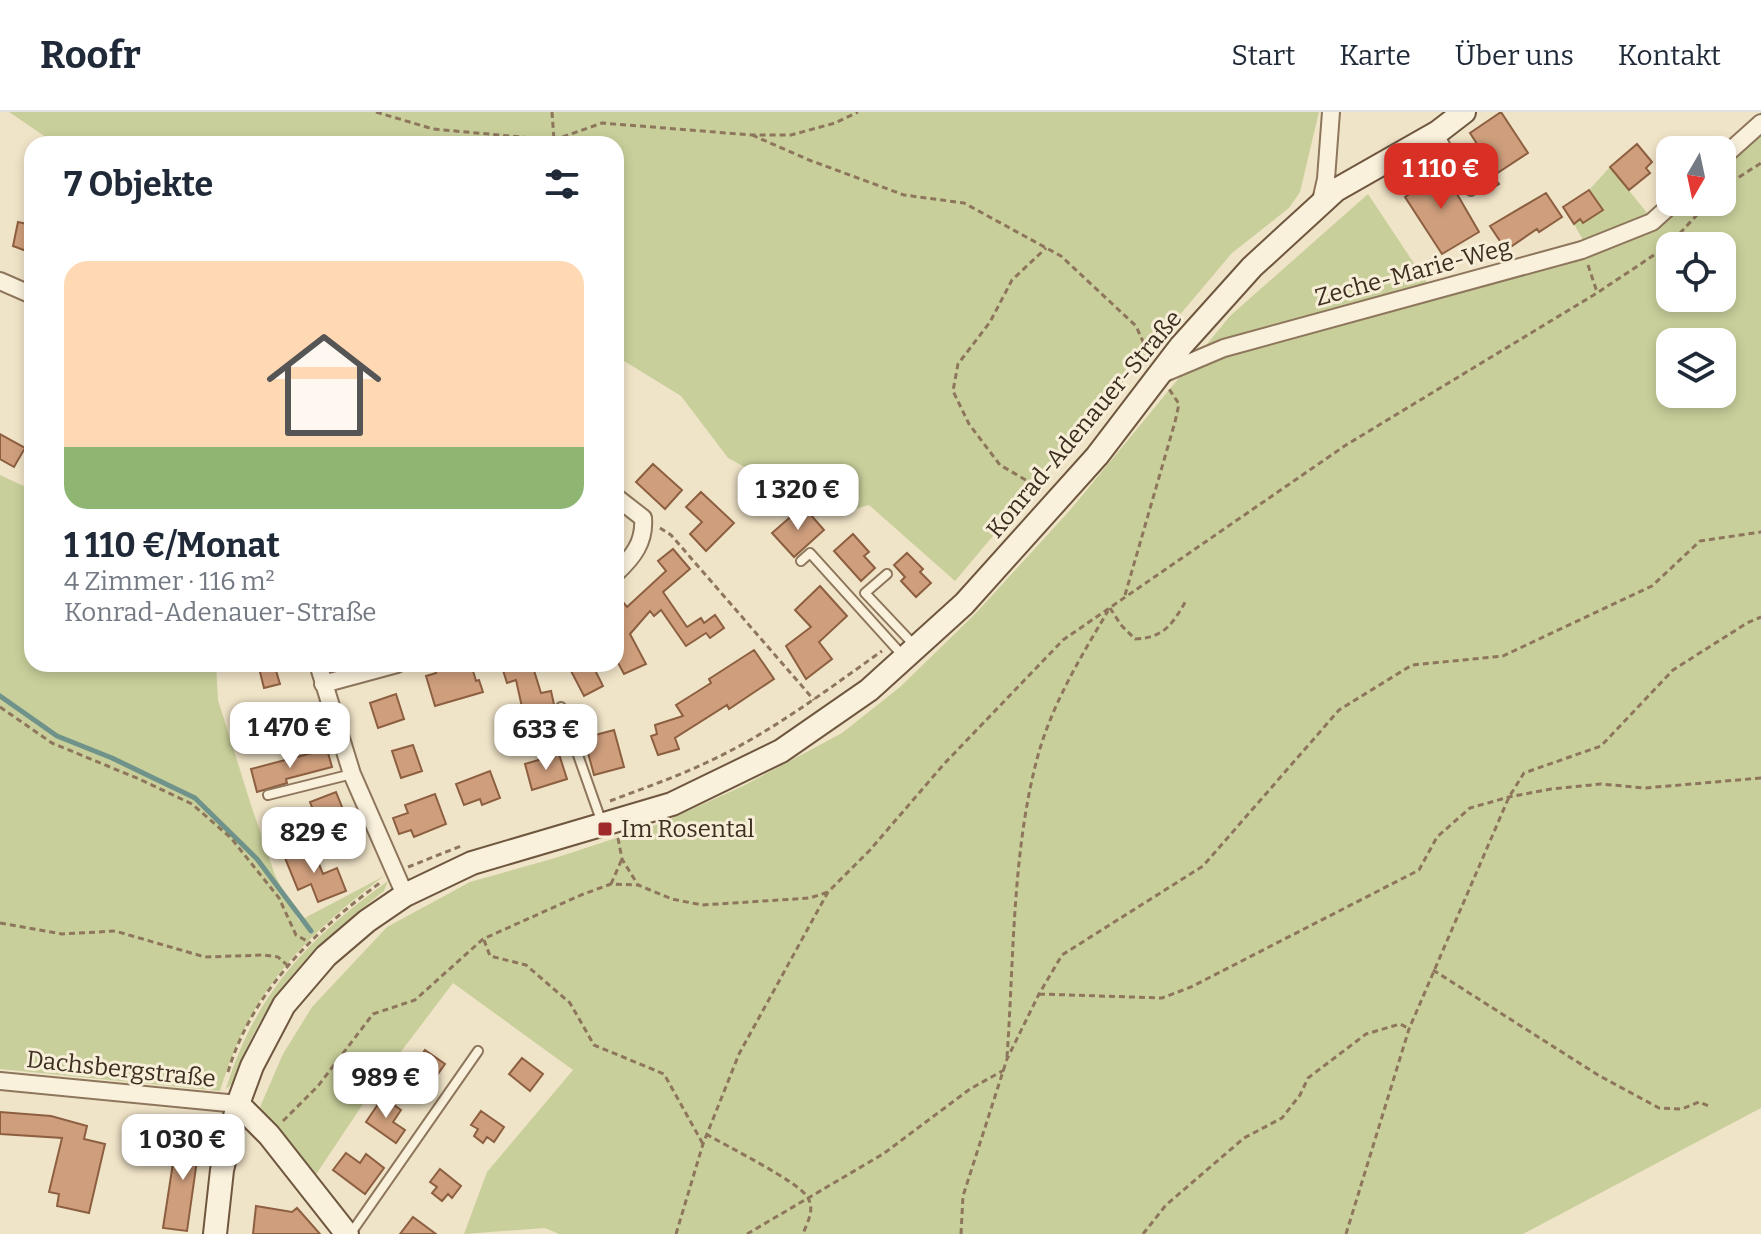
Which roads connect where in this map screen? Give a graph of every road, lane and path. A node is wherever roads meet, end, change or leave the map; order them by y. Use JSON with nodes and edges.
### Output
{"nodes":[{"id":1,"x":376,"y":112,"type":"edge"},
{"id":2,"x":552,"y":112,"type":"edge"},
{"id":3,"x":858,"y":112,"type":"edge"},
{"id":4,"x":1331,"y":112,"type":"edge"},
{"id":5,"x":1464,"y":112,"type":"edge"},
{"id":6,"x":1761,"y":123,"type":"edge"},
{"id":7,"x":1438,"y":132,"type":"junction"},
{"id":8,"x":752,"y":135,"type":"junction"},
{"id":9,"x":510,"y":136,"type":"edge"},
{"id":10,"x":554,"y":136,"type":"edge"},
{"id":11,"x":565,"y":136,"type":"edge"},
{"id":12,"x":1736,"y":145,"type":"edge"},
{"id":13,"x":1761,"y":163,"type":"edge"},
{"id":14,"x":1440,"y":164,"type":"dead end"},
{"id":15,"x":1736,"y":179,"type":"edge"},
{"id":16,"x":1414,"y":181,"type":"dead end"},
{"id":17,"x":1471,"y":191,"type":"dead end"},
{"id":18,"x":1321,"y":201,"type":"junction"},
{"id":19,"x":1659,"y":216,"type":"edge"},
{"id":20,"x":1696,"y":216,"type":"edge"},
{"id":21,"x":1046,"y":248,"type":"junction"},
{"id":22,"x":1582,"y":250,"type":"junction"},
{"id":23,"x":0,"y":281,"type":"edge"},
{"id":24,"x":24,"y":292,"type":"edge"},
{"id":25,"x":1597,"y":293,"type":"junction"},
{"id":26,"x":1158,"y":376,"type":"junction"},
{"id":27,"x":1045,"y":491,"type":"dead end"},
{"id":28,"x":624,"y":503,"type":"edge"},
{"id":29,"x":643,"y":518,"type":"junction"},
{"id":30,"x":1761,"y":532,"type":"edge"},
{"id":31,"x":801,"y":561,"type":"dead end"},
{"id":32,"x":624,"y":565,"type":"edge"},
{"id":33,"x":887,"y":574,"type":"dead end"},
{"id":34,"x":1125,"y":597,"type":"junction"},
{"id":35,"x":1187,"y":599,"type":"dead end"},
{"id":36,"x":1110,"y":608,"type":"junction"},
{"id":37,"x":1761,"y":617,"type":"edge"},
{"id":38,"x":904,"y":650,"type":"junction"},
{"id":39,"x":320,"y":672,"type":"edge"},
{"id":40,"x":367,"y":672,"type":"edge"},
{"id":41,"x":323,"y":684,"type":"junction"},
{"id":42,"x":814,"y":700,"type":"junction"},
{"id":43,"x":0,"y":707,"type":"edge"},
{"id":44,"x":561,"y":707,"type":"dead end"},
{"id":45,"x":352,"y":774,"type":"junction"},
{"id":46,"x":1761,"y":778,"type":"edge"},
{"id":47,"x":268,"y":795,"type":"dead end"},
{"id":48,"x":1509,"y":797,"type":"junction"},
{"id":49,"x":605,"y":818,"type":"junction"},
{"id":50,"x":468,"y":844,"type":"dead end"},
{"id":51,"x":622,"y":859,"type":"junction"},
{"id":52,"x":393,"y":873,"type":"junction"},
{"id":53,"x":611,"y":884,"type":"junction"},
{"id":54,"x":638,"y":885,"type":"junction"},
{"id":55,"x":828,"y":892,"type":"junction"},
{"id":56,"x":405,"y":895,"type":"junction"},
{"id":57,"x":0,"y":923,"type":"edge"},
{"id":58,"x":483,"y":939,"type":"junction"},
{"id":59,"x":311,"y":943,"type":"junction"},
{"id":60,"x":1432,"y":970,"type":"junction"},
{"id":61,"x":1039,"y":994,"type":"junction"},
{"id":62,"x":1409,"y":1029,"type":"junction"},
{"id":63,"x":478,"y":1051,"type":"dead end"},
{"id":64,"x":1007,"y":1059,"type":"junction"},
{"id":65,"x":1004,"y":1070,"type":"junction"},
{"id":66,"x":0,"y":1081,"type":"edge"},
{"id":67,"x":238,"y":1104,"type":"junction"},
{"id":68,"x":1711,"y":1107,"type":"dead end"},
{"id":69,"x":706,"y":1134,"type":"junction"},
{"id":70,"x":269,"y":1135,"type":"junction"},
{"id":71,"x":703,"y":1144,"type":"junction"},
{"id":72,"x":808,"y":1198,"type":"junction"},
{"id":73,"x":215,"y":1234,"type":"edge"},
{"id":74,"x":349,"y":1234,"type":"edge"},
{"id":75,"x":676,"y":1234,"type":"edge"},
{"id":76,"x":747,"y":1234,"type":"edge"},
{"id":77,"x":803,"y":1234,"type":"edge"},
{"id":78,"x":961,"y":1234,"type":"edge"},
{"id":79,"x":1143,"y":1234,"type":"edge"},
{"id":80,"x":1346,"y":1234,"type":"edge"}],
"edges":[{"from":1,"to":9,"type":"path"},
{"from":2,"to":10,"type":"path"},
{"from":3,"to":8,"type":"path"},
{"from":4,"to":18,"type":"street"},
{"from":5,"to":7,"type":"main road","name":"Konrad-Adenauer-Straße"},
{"from":6,"to":12,"type":"street"},
{"from":7,"to":17,"type":"lane"},
{"from":7,"to":18,"type":"main road","name":"Konrad-Adenauer-Straße"},
{"from":8,"to":11,"type":"path"},
{"from":8,"to":21,"type":"path"},
{"from":13,"to":15,"type":"path"},
{"from":14,"to":16,"type":"path"},
{"from":18,"to":26,"type":"main road","name":"Konrad-Adenauer-Straße"},
{"from":19,"to":22,"type":"street","name":"Zeche-Marie-Weg"},
{"from":20,"to":25,"type":"path"},
{"from":21,"to":26,"type":"path"},
{"from":21,"to":27,"type":"path"},
{"from":22,"to":25,"type":"path"},
{"from":22,"to":26,"type":"street","name":"Zeche-Marie-Weg"},
{"from":23,"to":24,"type":"street"},
{"from":25,"to":34,"type":"path"},
{"from":26,"to":34,"type":"path"},
{"from":26,"to":38,"type":"main road","name":"Konrad-Adenauer-Straße"},
{"from":28,"to":29,"type":"street"},
{"from":29,"to":32,"type":"street"},
{"from":29,"to":42,"type":"path"},
{"from":30,"to":61,"type":"path"},
{"from":31,"to":38,"type":"lane"},
{"from":33,"to":38,"type":"lane"},
{"from":34,"to":36,"type":"path"},
{"from":35,"to":36,"type":"path"},
{"from":36,"to":55,"type":"path"},
{"from":36,"to":64,"type":"path"},
{"from":37,"to":48,"type":"path"},
{"from":38,"to":42,"type":"path"},
{"from":38,"to":49,"type":"main road","name":"Konrad-Adenauer-Straße"},
{"from":39,"to":41,"type":"street"},
{"from":40,"to":41,"type":"street"},
{"from":41,"to":45,"type":"street"},
{"from":42,"to":49,"type":"path"},
{"from":43,"to":59,"type":"path"},
{"from":44,"to":49,"type":"lane"},
{"from":45,"to":47,"type":"lane"},
{"from":45,"to":52,"type":"street"},
{"from":46,"to":48,"type":"path"},
{"from":48,"to":60,"type":"path"},
{"from":48,"to":61,"type":"path"},
{"from":49,"to":51,"type":"path"},
{"from":49,"to":56,"type":"main road","name":"Konrad-Adenauer-Straße"},
{"from":50,"to":52,"type":"path"},
{"from":51,"to":53,"type":"path"},
{"from":51,"to":54,"type":"path"},
{"from":52,"to":56,"type":"street"},
{"from":52,"to":59,"type":"path"},
{"from":53,"to":54,"type":"path"},
{"from":53,"to":58,"type":"path"},
{"from":54,"to":55,"type":"path"},
{"from":55,"to":69,"type":"path"},
{"from":56,"to":67,"type":"main road","name":"Konrad-Adenauer-Straße"},
{"from":57,"to":59,"type":"path"},
{"from":58,"to":70,"type":"path"},
{"from":58,"to":71,"type":"path"},
{"from":60,"to":62,"type":"path"},
{"from":60,"to":68,"type":"path"},
{"from":61,"to":64,"type":"path"},
{"from":62,"to":79,"type":"path"},
{"from":62,"to":80,"type":"path"},
{"from":63,"to":74,"type":"lane"},
{"from":64,"to":65,"type":"path"},
{"from":65,"to":72,"type":"path"},
{"from":65,"to":78,"type":"path"},
{"from":66,"to":67,"type":"street","name":"Dachsbergstraße"},
{"from":67,"to":70,"type":"main road"},
{"from":67,"to":73,"type":"main road","name":"Konrad-Adenauer-Straße"},
{"from":69,"to":71,"type":"path"},
{"from":69,"to":72,"type":"path"},
{"from":70,"to":74,"type":"main road"},
{"from":71,"to":75,"type":"path"},
{"from":72,"to":76,"type":"path"},
{"from":72,"to":77,"type":"path"}]}
